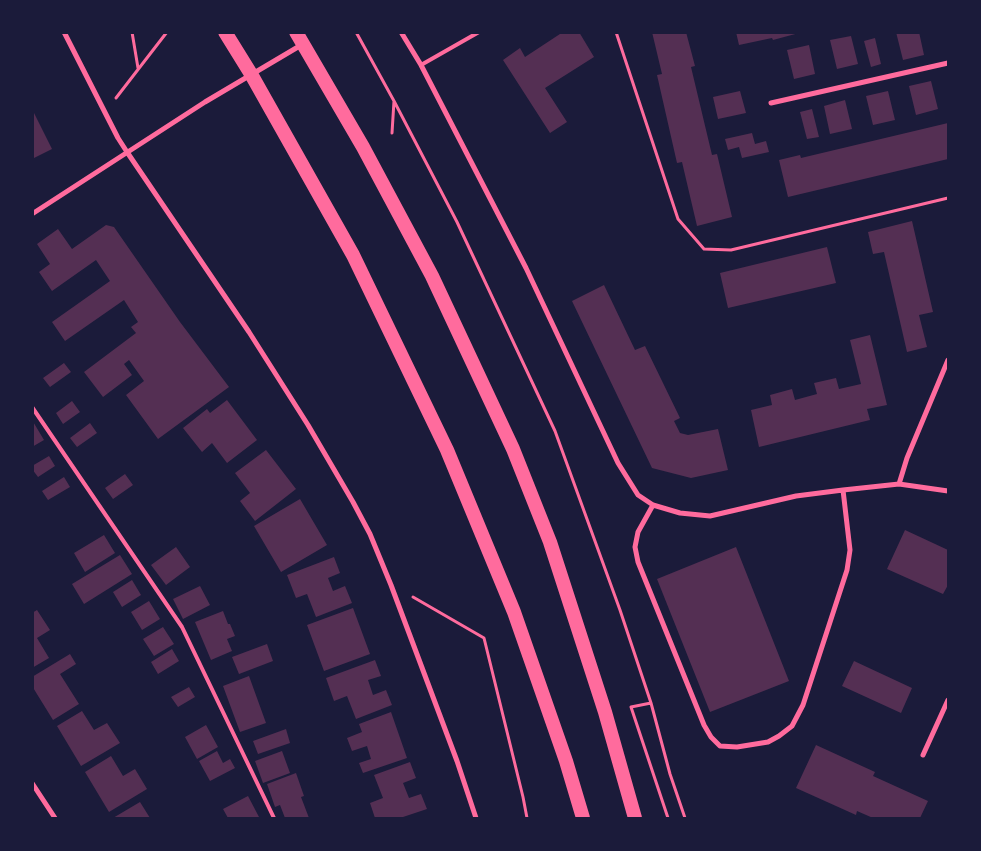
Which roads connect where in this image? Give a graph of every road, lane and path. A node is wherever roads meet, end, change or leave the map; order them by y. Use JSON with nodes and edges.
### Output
{"nodes":[{"id":1,"x":64,"y":32,"type":"edge"},
{"id":2,"x":132,"y":32,"type":"edge"},
{"id":3,"x":167,"y":32,"type":"edge"},
{"id":4,"x":225,"y":32,"type":"edge"},
{"id":5,"x":356,"y":32,"type":"edge"},
{"id":6,"x":401,"y":32,"type":"edge"},
{"id":7,"x":479,"y":32,"type":"edge"},
{"id":8,"x":616,"y":32,"type":"edge"},
{"id":9,"x":300,"y":38,"type":"edge"},
{"id":10,"x":948,"y":63,"type":"edge"},
{"id":11,"x":421,"y":65,"type":"junction"},
{"id":12,"x":138,"y":69,"type":"junction"},
{"id":13,"x":251,"y":74,"type":"junction"},
{"id":14,"x":394,"y":101,"type":"junction"},
{"id":15,"x":771,"y":103,"type":"dead end"},
{"id":16,"x":105,"y":112,"type":"junction"},
{"id":17,"x":392,"y":134,"type":"dead end"},
{"id":18,"x":127,"y":152,"type":"junction"},
{"id":19,"x":948,"y":198,"type":"edge"},
{"id":20,"x":32,"y":214,"type":"edge"},
{"id":21,"x":948,"y":360,"type":"edge"},
{"id":22,"x":32,"y":407,"type":"edge"},
{"id":23,"x":900,"y":484,"type":"junction"},
{"id":24,"x":843,"y":490,"type":"junction"},
{"id":25,"x":948,"y":491,"type":"edge"},
{"id":26,"x":653,"y":505,"type":"junction"},
{"id":27,"x":391,"y":584,"type":"junction"},
{"id":28,"x":948,"y":700,"type":"edge"},
{"id":29,"x":651,"y":703,"type":"junction"},
{"id":30,"x":923,"y":755,"type":"dead end"},
{"id":31,"x":32,"y":783,"type":"edge"},
{"id":32,"x":55,"y":818,"type":"edge"},
{"id":33,"x":274,"y":818,"type":"edge"},
{"id":34,"x":476,"y":818,"type":"edge"},
{"id":35,"x":527,"y":818,"type":"edge"},
{"id":36,"x":584,"y":818,"type":"edge"},
{"id":37,"x":634,"y":818,"type":"edge"},
{"id":38,"x":668,"y":818,"type":"edge"},
{"id":39,"x":685,"y":818,"type":"edge"}],
"edges":[{"from":1,"to":16,"type":"street"},
{"from":2,"to":12,"type":"path"},
{"from":3,"to":12,"type":"path"},
{"from":4,"to":13,"type":"highway"},
{"from":5,"to":14,"type":"path"},
{"from":6,"to":11,"type":"street"},
{"from":7,"to":11,"type":"lane"},
{"from":8,"to":19,"type":"path"},
{"from":9,"to":13,"type":"street"},
{"from":9,"to":37,"type":"highway"},
{"from":10,"to":15,"type":"street"},
{"from":11,"to":26,"type":"street"},
{"from":12,"to":16,"type":"path"},
{"from":13,"to":18,"type":"street"},
{"from":13,"to":36,"type":"highway"},
{"from":14,"to":17,"type":"path"},
{"from":14,"to":29,"type":"path"},
{"from":16,"to":18,"type":"street"},
{"from":18,"to":20,"type":"street"},
{"from":18,"to":27,"type":"street"},
{"from":21,"to":23,"type":"street"},
{"from":22,"to":33,"type":"lane"},
{"from":23,"to":24,"type":"street"},
{"from":23,"to":25,"type":"street"},
{"from":24,"to":26,"type":"street"},
{"from":24,"to":26,"type":"street"},
{"from":27,"to":34,"type":"street"},
{"from":27,"to":35,"type":"path"},
{"from":28,"to":30,"type":"street"},
{"from":29,"to":38,"type":"path"},
{"from":29,"to":39,"type":"path"},
{"from":31,"to":32,"type":"street"}]}
